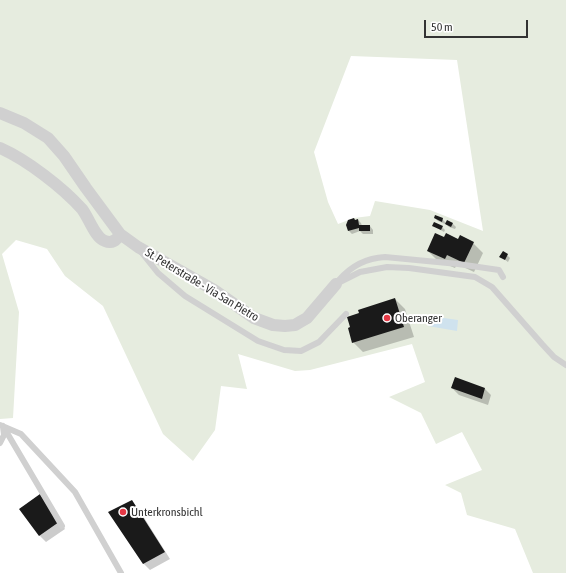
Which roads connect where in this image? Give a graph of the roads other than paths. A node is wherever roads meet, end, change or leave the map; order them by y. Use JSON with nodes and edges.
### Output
{"nodes":[{"id":1,"x":0,"y":112,"type":"edge"},
{"id":2,"x":0,"y":148,"type":"edge"},
{"id":3,"x":120,"y":234,"type":"junction"},
{"id":4,"x":138,"y":247,"type":"junction"},
{"id":5,"x":504,"y":277,"type":"dead end"},
{"id":6,"x":336,"y":284,"type":"junction"},
{"id":7,"x":346,"y":314,"type":"dead end"},
{"id":8,"x":566,"y":365,"type":"edge"},
{"id":9,"x":1,"y":425,"type":"edge"},
{"id":10,"x":0,"y":442,"type":"edge"},
{"id":11,"x":62,"y":526,"type":"dead end"},
{"id":12,"x":121,"y":573,"type":"edge"}],
"edges":[{"from":1,"to":3,"type":"street","name":"St. Peterstraße - Via San Pietro"},
{"from":2,"to":3,"type":"street"},
{"from":3,"to":4,"type":"street","name":"St. Peterstraße - Via San Pietro"},
{"from":4,"to":6,"type":"street","name":"St. Peterstraße - Via San Pietro"},
{"from":4,"to":7,"type":"lane"},
{"from":5,"to":6,"type":"lane"},
{"from":6,"to":8,"type":"lane","name":"St. Peterstraße - Via San Pietro"},
{"from":9,"to":10,"type":"lane"},
{"from":9,"to":11,"type":"lane"},
{"from":9,"to":12,"type":"lane"}]}
